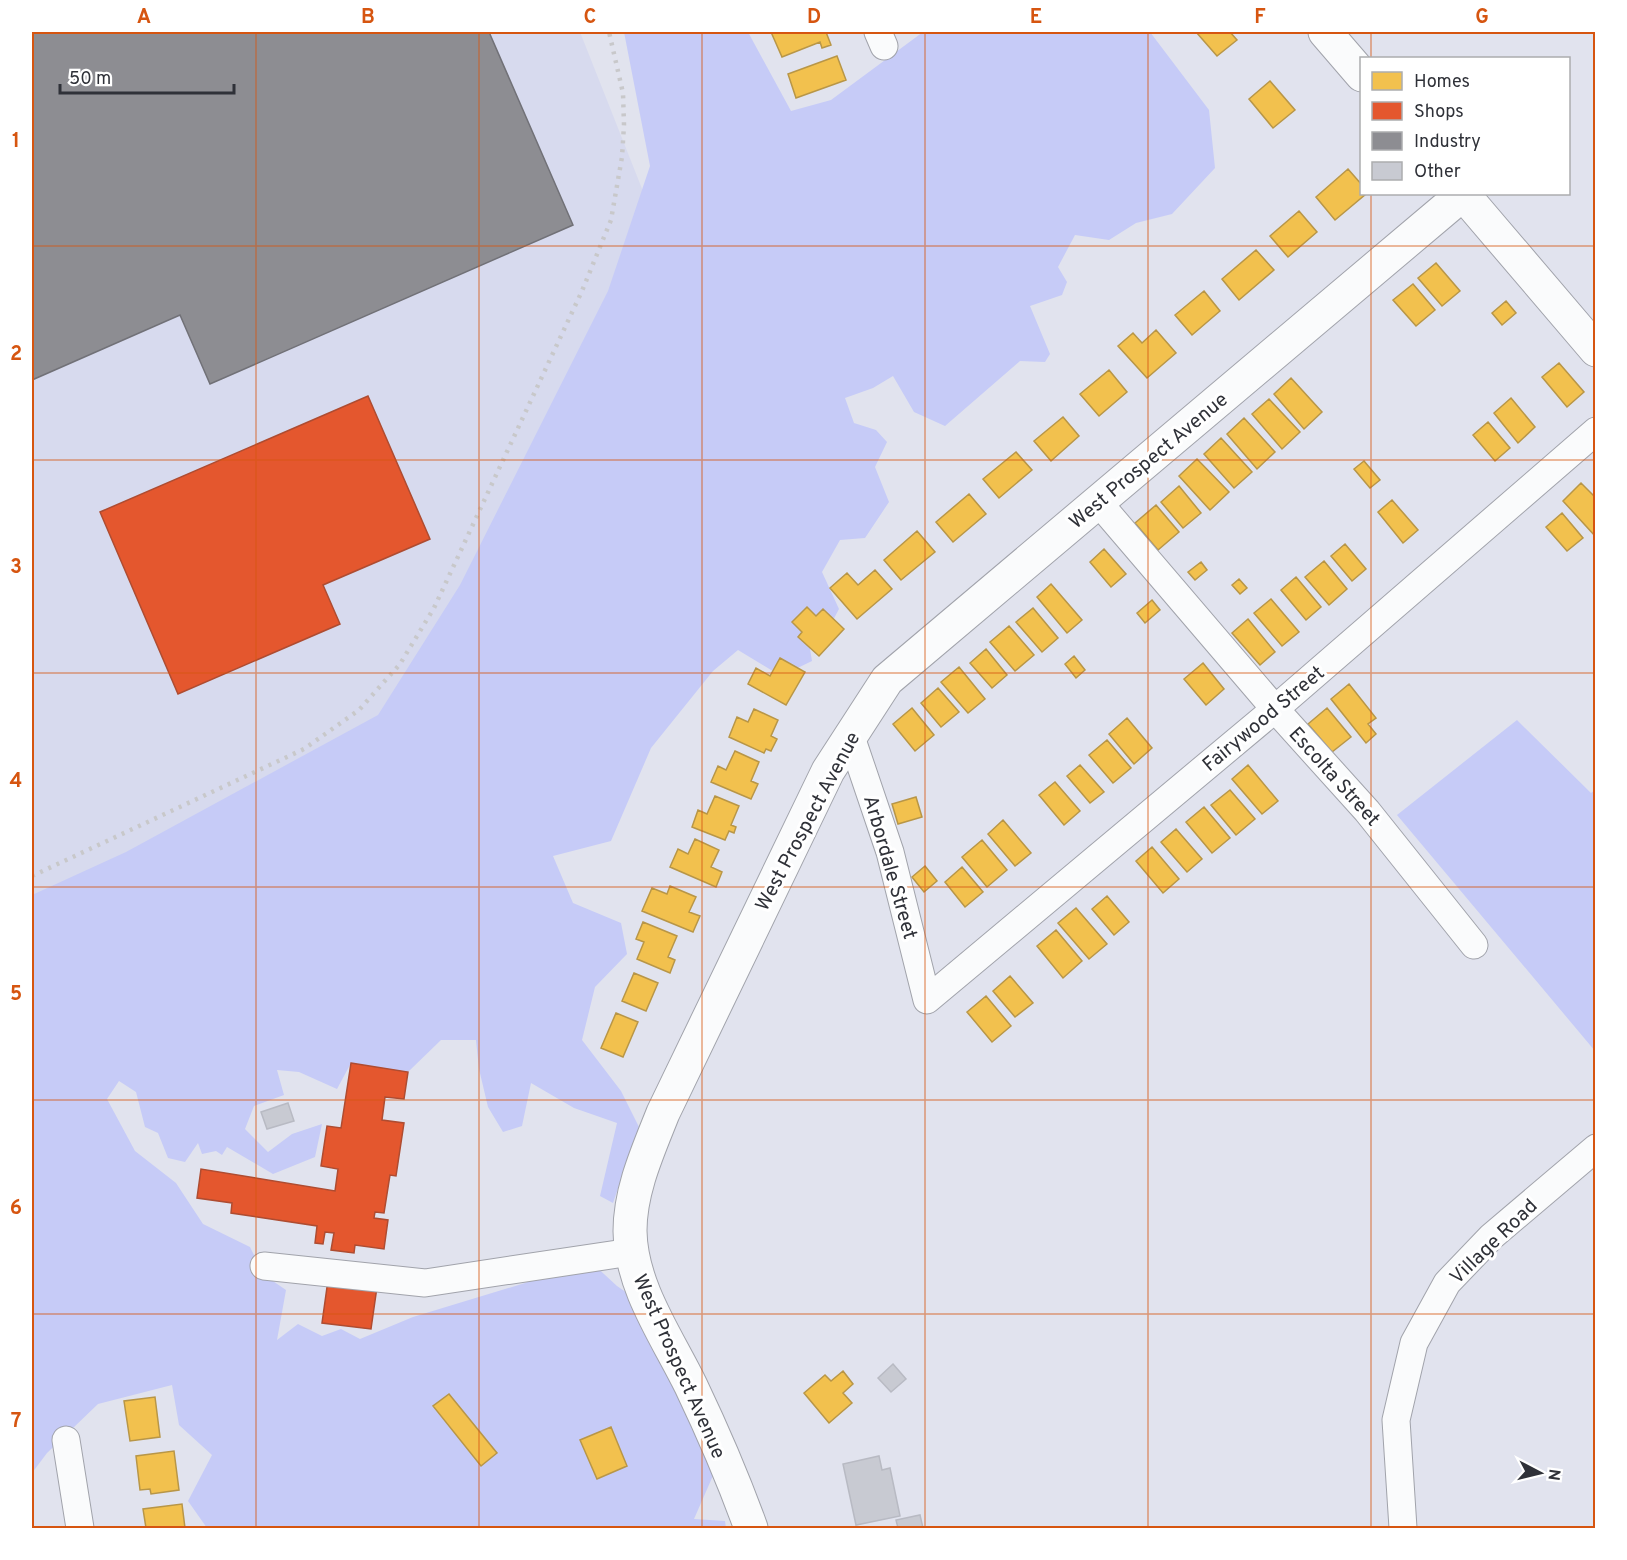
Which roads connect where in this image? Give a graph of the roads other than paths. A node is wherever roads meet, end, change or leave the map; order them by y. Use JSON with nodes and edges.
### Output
{"nodes":[{"id":1,"x":1325,"y":32,"type":"edge"},
{"id":2,"x":1360,"y":73,"type":"edge"},
{"id":3,"x":1462,"y":195,"type":"edge"},
{"id":4,"x":1464,"y":195,"type":"edge"},
{"id":5,"x":1596,"y":351,"type":"edge"},
{"id":6,"x":1596,"y":430,"type":"edge"},
{"id":7,"x":1098,"y":502,"type":"junction"},
{"id":8,"x":1275,"y":709,"type":"junction"},
{"id":9,"x":850,"y":734,"type":"junction"},
{"id":10,"x":1474,"y":945,"type":"dead end"},
{"id":11,"x":927,"y":1000,"type":"joint"},
{"id":12,"x":1596,"y":1148,"type":"edge"},
{"id":13,"x":631,"y":1251,"type":"junction"},
{"id":14,"x":264,"y":1266,"type":"dead end"},
{"id":15,"x":66,"y":1440,"type":"dead end"},
{"id":16,"x":80,"y":1528,"type":"edge"},
{"id":17,"x":751,"y":1528,"type":"edge"},
{"id":18,"x":1403,"y":1528,"type":"edge"}],
"edges":[{"from":1,"to":2,"type":"street"},
{"from":3,"to":7,"type":"street","name":"West Prospect Avenue"},
{"from":4,"to":5,"type":"street"},
{"from":6,"to":8,"type":"street","name":"Fairywood Street"},
{"from":7,"to":8,"type":"street","name":"Escolta Street"},
{"from":7,"to":9,"type":"street","name":"West Prospect Avenue"},
{"from":8,"to":10,"type":"street","name":"Escolta Street"},
{"from":8,"to":11,"type":"street","name":"Fairywood Street"},
{"from":9,"to":11,"type":"street","name":"Arbordale Street"},
{"from":9,"to":13,"type":"street","name":"West Prospect Avenue"},
{"from":12,"to":18,"type":"street","name":"Village Road"},
{"from":13,"to":14,"type":"street"},
{"from":13,"to":17,"type":"street","name":"West Prospect Avenue"},
{"from":15,"to":16,"type":"street"}]}
